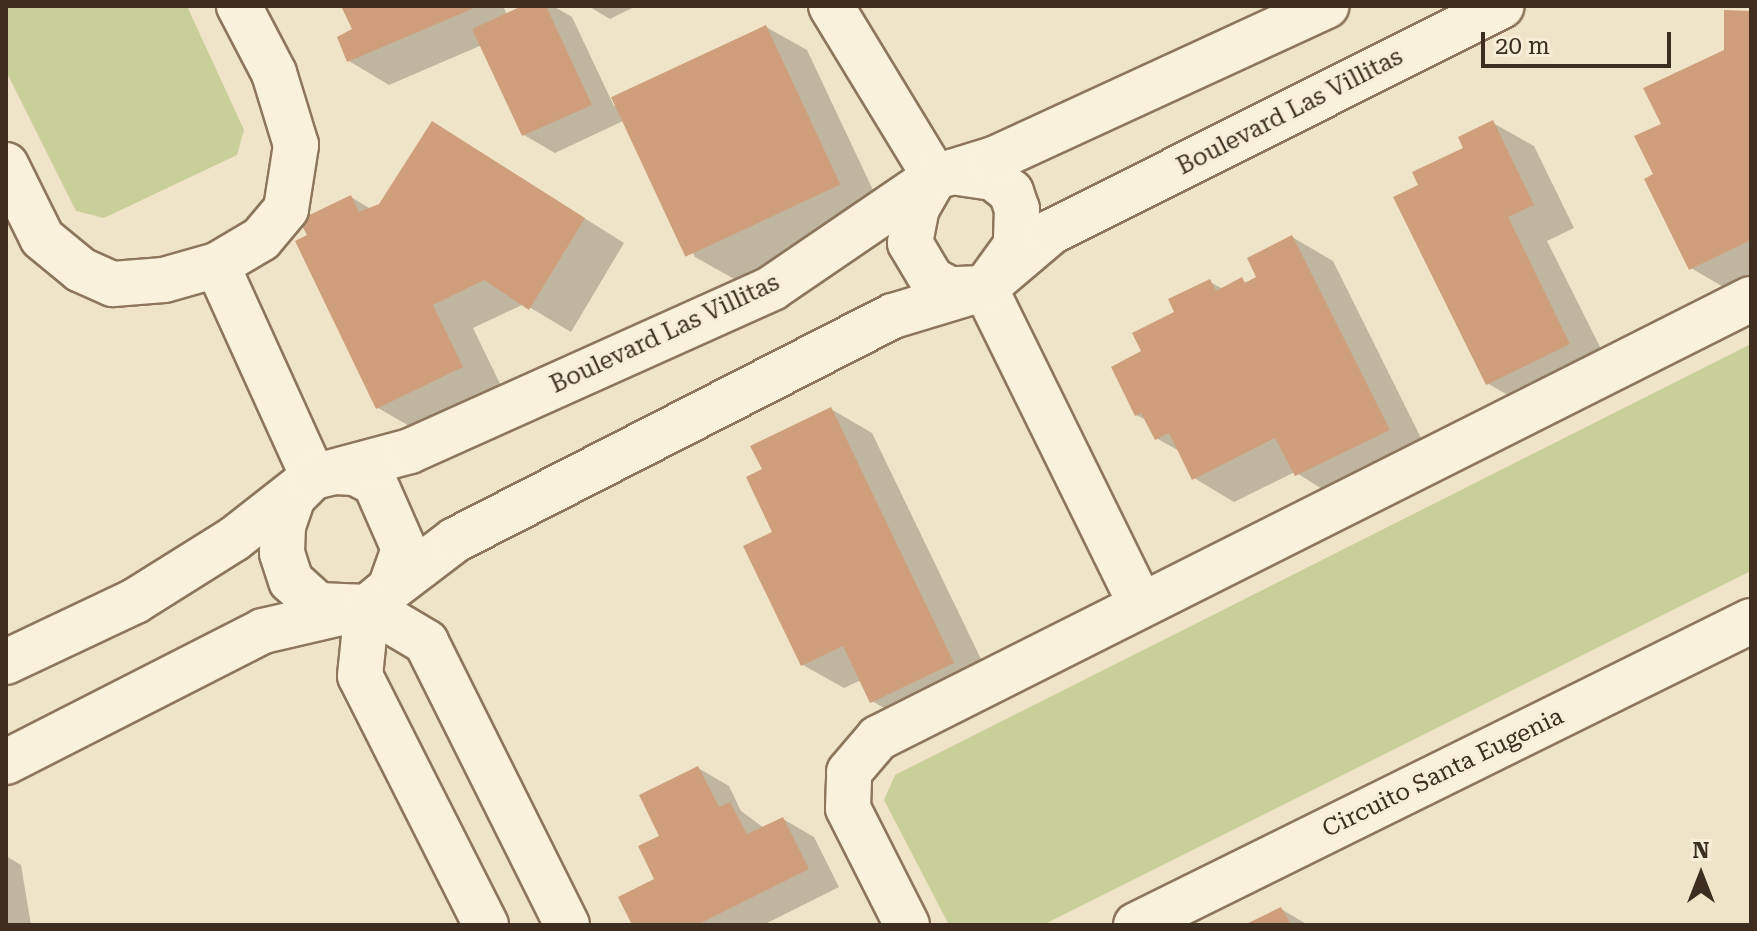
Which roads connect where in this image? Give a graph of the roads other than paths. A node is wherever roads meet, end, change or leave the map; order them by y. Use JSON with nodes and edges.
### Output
{"nodes":[{"id":1,"x":239,"y":6,"type":"edge"},
{"id":2,"x":831,"y":6,"type":"edge"},
{"id":3,"x":1326,"y":6,"type":"edge"},
{"id":4,"x":1502,"y":6,"type":"edge"},
{"id":5,"x":6,"y":165,"type":"edge"},
{"id":6,"x":935,"y":177,"type":"junction"},
{"id":7,"x":217,"y":265,"type":"junction"},
{"id":8,"x":985,"y":288,"type":"junction"},
{"id":9,"x":1751,"y":299,"type":"edge"},
{"id":10,"x":313,"y":477,"type":"junction"},
{"id":11,"x":1141,"y":605,"type":"junction"},
{"id":12,"x":367,"y":607,"type":"junction"},
{"id":13,"x":1751,"y":621,"type":"edge"},
{"id":14,"x":6,"y":662,"type":"edge"},
{"id":15,"x":6,"y":762,"type":"edge"},
{"id":16,"x":486,"y":925,"type":"edge"},
{"id":17,"x":567,"y":925,"type":"edge"},
{"id":18,"x":907,"y":925,"type":"edge"},
{"id":19,"x":1136,"y":925,"type":"edge"}],
"edges":[{"from":1,"to":7,"type":"street"},
{"from":2,"to":6,"type":"street"},
{"from":3,"to":6,"type":"street","name":"Boulevard Las Villitas"},
{"from":4,"to":8,"type":"street","name":"Boulevard Las Villitas"},
{"from":5,"to":7,"type":"street"},
{"from":6,"to":8,"type":"street"},
{"from":6,"to":8,"type":"street"},
{"from":6,"to":10,"type":"street","name":"Boulevard Las Villitas"},
{"from":7,"to":10,"type":"street"},
{"from":8,"to":11,"type":"street"},
{"from":8,"to":12,"type":"street","name":"Boulevard Las Villitas"},
{"from":9,"to":11,"type":"street"},
{"from":10,"to":12,"type":"street"},
{"from":10,"to":12,"type":"street"},
{"from":10,"to":14,"type":"street","name":"Boulevard Las Villitas"},
{"from":11,"to":18,"type":"street"},
{"from":12,"to":15,"type":"street","name":"Boulevard Las Villitas"},
{"from":12,"to":16,"type":"street"},
{"from":12,"to":17,"type":"street"},
{"from":13,"to":19,"type":"street","name":"Circuito Santa Eugenia"}]}
